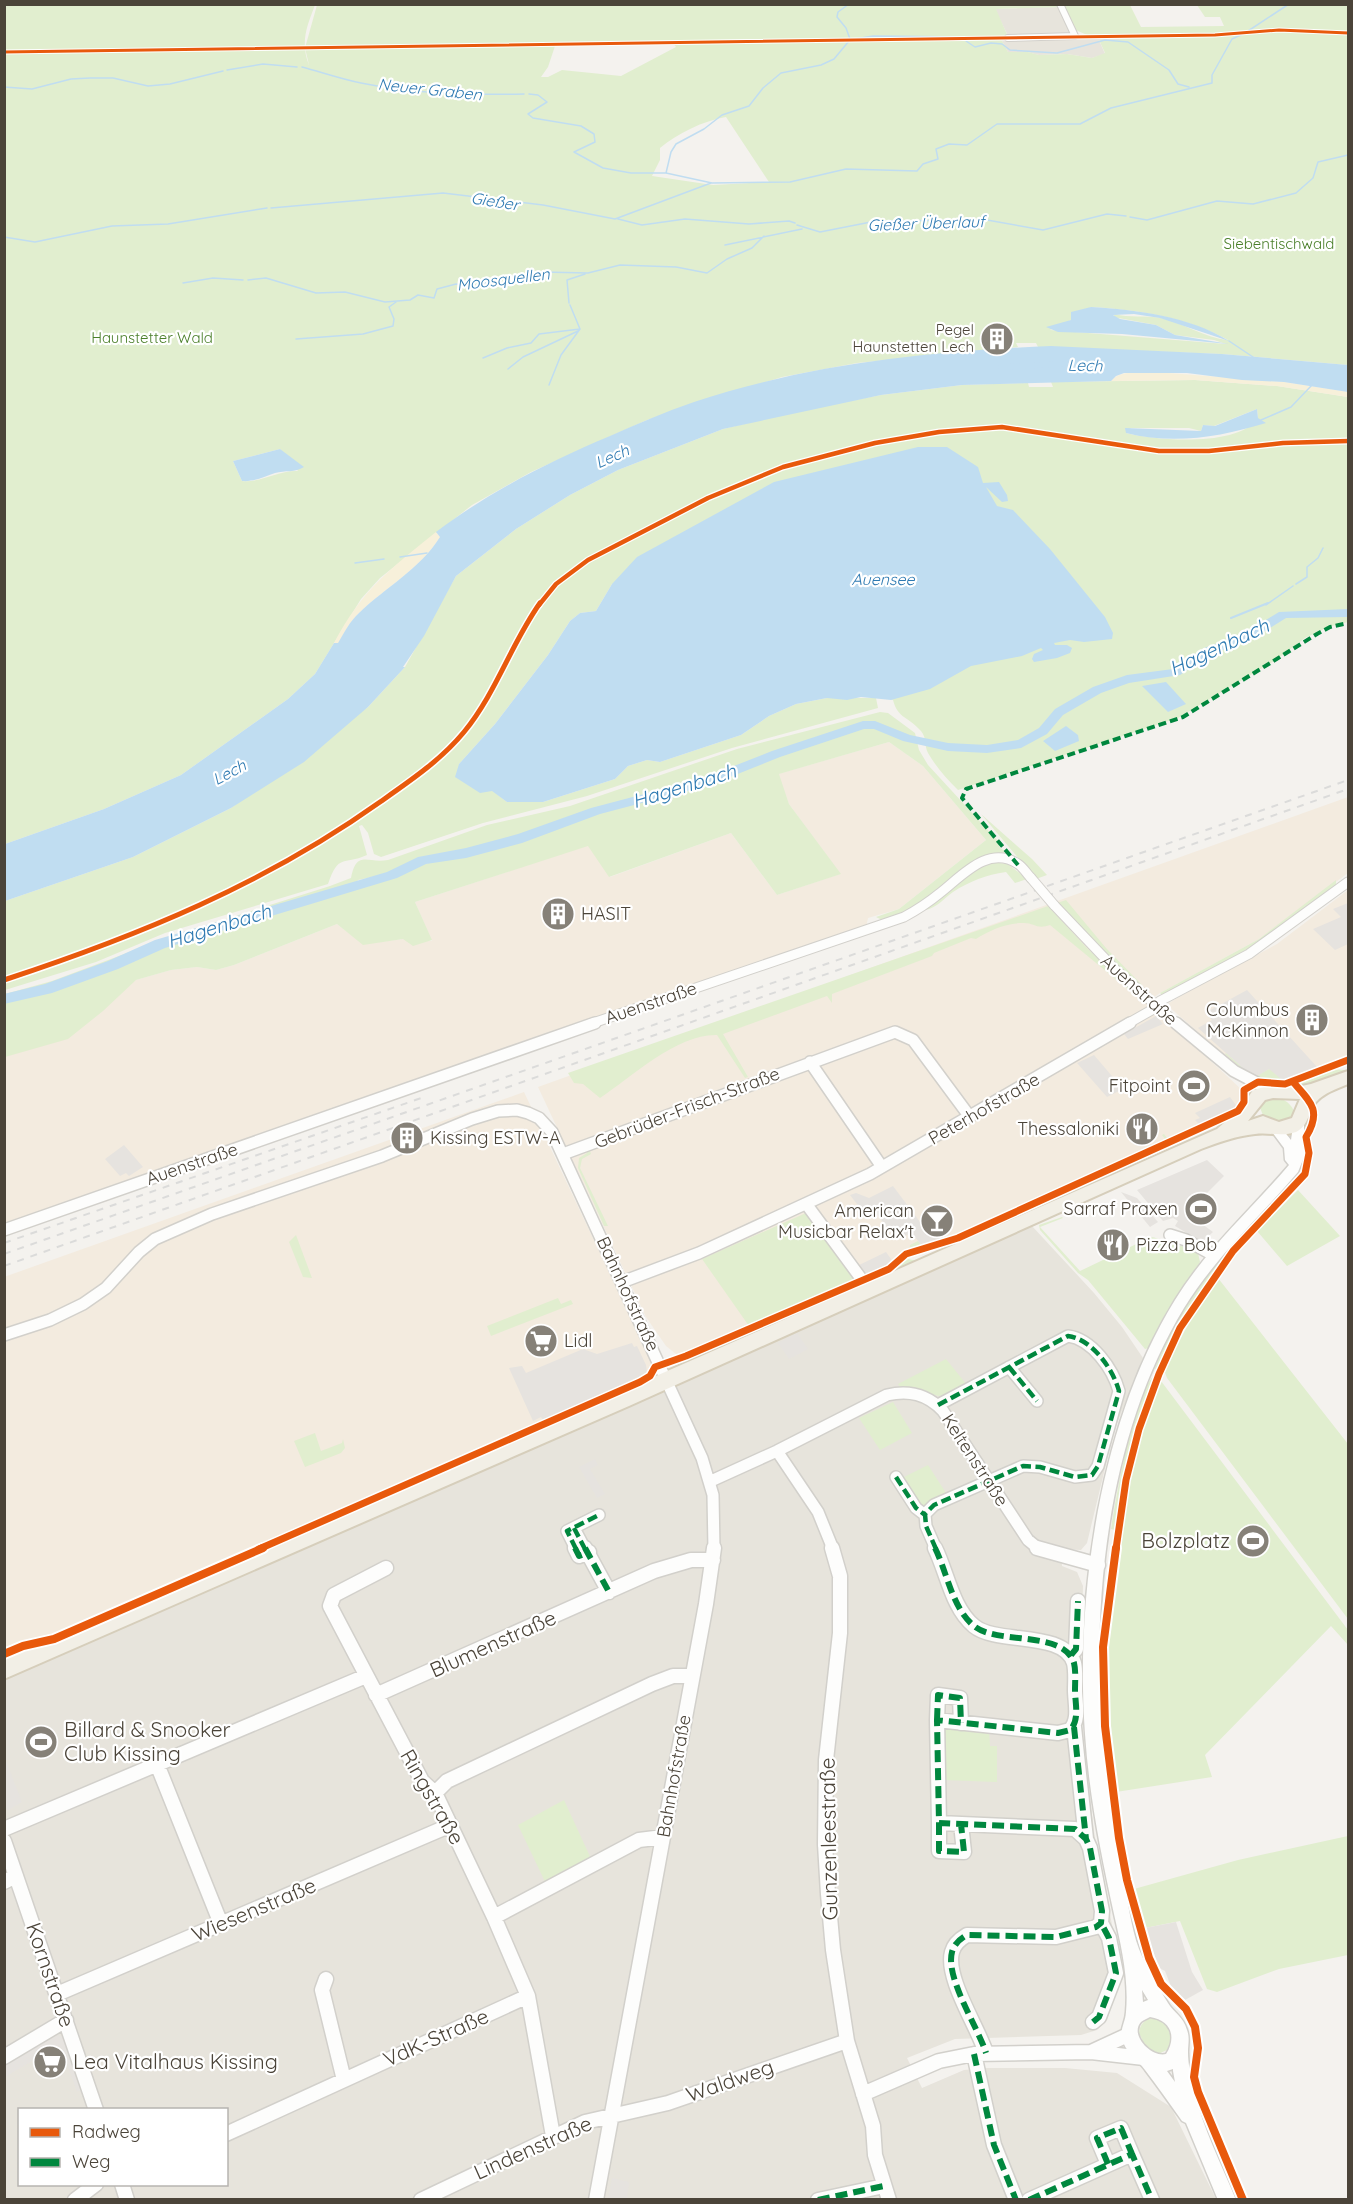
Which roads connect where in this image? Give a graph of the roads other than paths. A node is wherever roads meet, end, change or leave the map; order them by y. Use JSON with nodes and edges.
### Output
{"nodes":[{"id":1,"x":1060,"y":4,"type":"edge"},
{"id":2,"x":1008,"y":38,"type":"dead end"},
{"id":3,"x":1348,"y":882,"type":"edge"},
{"id":4,"x":1157,"y":1007,"type":"junction"},
{"id":5,"x":810,"y":1062,"type":"junction"},
{"id":6,"x":1221,"y":1062,"type":"junction"},
{"id":7,"x":1348,"y":1077,"type":"edge"},
{"id":8,"x":1321,"y":1089,"type":"junction"},
{"id":9,"x":1276,"y":1092,"type":"junction"},
{"id":10,"x":1253,"y":1102,"type":"junction"},
{"id":11,"x":970,"y":1117,"type":"junction"},
{"id":12,"x":1299,"y":1120,"type":"junction"},
{"id":13,"x":1273,"y":1127,"type":"junction"},
{"id":14,"x":1216,"y":1136,"type":"junction"},
{"id":15,"x":563,"y":1154,"type":"junction"},
{"id":16,"x":882,"y":1167,"type":"junction"},
{"id":17,"x":1288,"y":1176,"type":"junction"},
{"id":18,"x":807,"y":1205,"type":"junction"},
{"id":19,"x":4,"y":1230,"type":"edge"},
{"id":20,"x":1170,"y":1235,"type":"dead end"},
{"id":21,"x":1213,"y":1255,"type":"junction"},
{"id":22,"x":860,"y":1277,"type":"dead end"},
{"id":23,"x":622,"y":1282,"type":"junction"},
{"id":24,"x":4,"y":1335,"type":"edge"},
{"id":25,"x":1009,"y":1367,"type":"junction"},
{"id":26,"x":667,"y":1380,"type":"junction"},
{"id":27,"x":1036,"y":1401,"type":"dead end"},
{"id":28,"x":939,"y":1405,"type":"junction"},
{"id":29,"x":777,"y":1451,"type":"junction"},
{"id":30,"x":896,"y":1477,"type":"dead end"},
{"id":31,"x":988,"y":1479,"type":"junction"},
{"id":32,"x":711,"y":1480,"type":"junction"},
{"id":33,"x":599,"y":1515,"type":"dead end"},
{"id":34,"x":925,"y":1515,"type":"junction"},
{"id":35,"x":713,"y":1560,"type":"junction"},
{"id":36,"x":1098,"y":1566,"type":"junction"},
{"id":37,"x":386,"y":1568,"type":"dead end"},
{"id":38,"x":609,"y":1592,"type":"junction"},
{"id":39,"x":1078,"y":1601,"type":"dead end"},
{"id":40,"x":1071,"y":1654,"type":"junction"},
{"id":41,"x":4,"y":1670,"type":"edge"},
{"id":42,"x":366,"y":1676,"type":"junction"},
{"id":43,"x":692,"y":1676,"type":"junction"},
{"id":44,"x":376,"y":1695,"type":"junction"},
{"id":45,"x":937,"y":1720,"type":"junction"},
{"id":46,"x":961,"y":1723,"type":"junction"},
{"id":47,"x":1074,"y":1727,"type":"junction"},
{"id":48,"x":158,"y":1764,"type":"junction"},
{"id":49,"x":435,"y":1793,"type":"junction"},
{"id":50,"x":939,"y":1823,"type":"junction"},
{"id":51,"x":961,"y":1824,"type":"junction"},
{"id":52,"x":451,"y":1825,"type":"junction"},
{"id":53,"x":4,"y":1829,"type":"edge"},
{"id":54,"x":663,"y":1837,"type":"junction"},
{"id":55,"x":1086,"y":1839,"type":"junction"},
{"id":56,"x":4,"y":1841,"type":"edge"},
{"id":57,"x":10,"y":1879,"type":"edge"},
{"id":58,"x":494,"y":1917,"type":"junction"},
{"id":59,"x":1101,"y":1923,"type":"junction"},
{"id":60,"x":221,"y":1924,"type":"junction"},
{"id":61,"x":1130,"y":1949,"type":"junction"},
{"id":62,"x":326,"y":1978,"type":"dead end"},
{"id":63,"x":57,"y":1994,"type":"junction"},
{"id":64,"x":528,"y":1996,"type":"junction"},
{"id":65,"x":1163,"y":2011,"type":"junction"},
{"id":66,"x":1135,"y":2015,"type":"junction"},
{"id":67,"x":66,"y":2020,"type":"junction"},
{"id":68,"x":1093,"y":2022,"type":"dead end"},
{"id":69,"x":1130,"y":2034,"type":"junction"},
{"id":70,"x":847,"y":2041,"type":"junction"},
{"id":71,"x":1179,"y":2050,"type":"junction"},
{"id":72,"x":1091,"y":2052,"type":"junction"},
{"id":73,"x":980,"y":2053,"type":"junction"},
{"id":74,"x":4,"y":2057,"type":"edge"},
{"id":75,"x":1147,"y":2060,"type":"junction"},
{"id":76,"x":344,"y":2080,"type":"junction"},
{"id":77,"x":863,"y":2094,"type":"junction"},
{"id":78,"x":96,"y":2108,"type":"edge"},
{"id":79,"x":612,"y":2115,"type":"junction"},
{"id":80,"x":1192,"y":2121,"type":"junction"},
{"id":81,"x":228,"y":2133,"type":"edge"},
{"id":82,"x":553,"y":2136,"type":"junction"},
{"id":83,"x":1132,"y":2154,"type":"junction"},
{"id":84,"x":1108,"y":2164,"type":"junction"},
{"id":85,"x":93,"y":2186,"type":"edge"},
{"id":86,"x":887,"y":2193,"type":"edge"},
{"id":87,"x":75,"y":2199,"type":"edge"},
{"id":88,"x":421,"y":2199,"type":"edge"},
{"id":89,"x":596,"y":2199,"type":"edge"},
{"id":90,"x":818,"y":2199,"type":"edge"},
{"id":91,"x":1016,"y":2199,"type":"edge"},
{"id":92,"x":1029,"y":2199,"type":"edge"},
{"id":93,"x":1152,"y":2199,"type":"edge"},
{"id":94,"x":1227,"y":2199,"type":"edge"}],
"edges":[{"from":1,"to":2,"type":"street"},
{"from":3,"to":4,"type":"street","name":"Peterhofstraße"},
{"from":4,"to":6,"type":"street","name":"Auenstraße"},
{"from":4,"to":11,"type":"street","name":"Peterhofstraße"},
{"from":4,"to":19,"type":"street","name":"Auenstraße","bridge":true},
{"from":5,"to":11,"type":"street","name":"Gebrüder-Frisch-Straße"},
{"from":5,"to":15,"type":"street","name":"Gebrüder-Frisch-Straße"},
{"from":5,"to":16,"type":"street"},
{"from":6,"to":9,"type":"street","name":"Auenstraße"},
{"from":6,"to":10,"type":"street","name":"Auenstraße"},
{"from":7,"to":8,"type":"main road"},
{"from":8,"to":9,"type":"main road"},
{"from":8,"to":12,"type":"main road"},
{"from":9,"to":10,"type":"main road"},
{"from":9,"to":12,"type":"main road"},
{"from":10,"to":13,"type":"main road"},
{"from":10,"to":14,"type":"main road"},
{"from":11,"to":16,"type":"street","name":"Peterhofstraße"},
{"from":12,"to":13,"type":"main road"},
{"from":12,"to":17,"type":"street"},
{"from":13,"to":14,"type":"main road"},
{"from":13,"to":17,"type":"street"},
{"from":14,"to":26,"type":"main road"},
{"from":15,"to":23,"type":"street","name":"Bahnhofstraße"},
{"from":15,"to":24,"type":"street","name":"Bahnhofstraße"},
{"from":16,"to":18,"type":"street","name":"Peterhofstraße"},
{"from":17,"to":21,"type":"street"},
{"from":18,"to":22,"type":"street"},
{"from":18,"to":23,"type":"street","name":"Peterhofstraße"},
{"from":20,"to":21,"type":"street"},
{"from":21,"to":36,"type":"street"},
{"from":23,"to":26,"type":"street","name":"Bahnhofstraße"},
{"from":25,"to":27,"type":"street"},
{"from":25,"to":28,"type":"street"},
{"from":25,"to":31,"type":"street"},
{"from":26,"to":32,"type":"street","name":"Bahnhofstraße"},
{"from":26,"to":41,"type":"main road"},
{"from":28,"to":29,"type":"street","name":"Keltenstraße"},
{"from":28,"to":31,"type":"street","name":"Keltenstraße"},
{"from":29,"to":32,"type":"street","name":"Keltenstraße"},
{"from":29,"to":70,"type":"street","name":"Gunzenleestraße"},
{"from":30,"to":34,"type":"street"},
{"from":31,"to":34,"type":"street"},
{"from":31,"to":36,"type":"street","name":"Keltenstraße"},
{"from":32,"to":35,"type":"street","name":"Bahnhofstraße"},
{"from":33,"to":38,"type":"street"},
{"from":34,"to":40,"type":"street"},
{"from":35,"to":38,"type":"street","name":"Blumenstraße"},
{"from":35,"to":43,"type":"street","name":"Bahnhofstraße"},
{"from":36,"to":61,"type":"street"},
{"from":37,"to":42,"type":"street","name":"Ringstraße"},
{"from":38,"to":44,"type":"street","name":"Blumenstraße"},
{"from":39,"to":40,"type":"street"},
{"from":40,"to":47,"type":"street"},
{"from":42,"to":44,"type":"street","name":"Ringstraße"},
{"from":42,"to":48,"type":"street"},
{"from":43,"to":49,"type":"street"},
{"from":43,"to":54,"type":"street","name":"Bahnhofstraße"},
{"from":44,"to":49,"type":"street","name":"Ringstraße"},
{"from":45,"to":46,"type":"street"},
{"from":45,"to":46,"type":"street"},
{"from":45,"to":50,"type":"street"},
{"from":46,"to":47,"type":"street"},
{"from":47,"to":55,"type":"street"},
{"from":48,"to":53,"type":"street"},
{"from":48,"to":60,"type":"street"},
{"from":49,"to":52,"type":"street","name":"Ringstraße"},
{"from":50,"to":51,"type":"street"},
{"from":50,"to":51,"type":"street"},
{"from":51,"to":55,"type":"street"},
{"from":52,"to":58,"type":"street","name":"Ringstraße"},
{"from":52,"to":60,"type":"street","name":"Wiesenstraße"},
{"from":54,"to":58,"type":"street"},
{"from":54,"to":79,"type":"street","name":"Bahnhofstraße"},
{"from":55,"to":59,"type":"street"},
{"from":56,"to":57,"type":"street","name":"Kornstraße"},
{"from":57,"to":63,"type":"street","name":"Kornstraße"},
{"from":58,"to":64,"type":"street"},
{"from":59,"to":68,"type":"street"},
{"from":59,"to":73,"type":"street"},
{"from":60,"to":63,"type":"street","name":"Wiesenstraße"},
{"from":61,"to":65,"type":"street"},
{"from":61,"to":66,"type":"street"},
{"from":62,"to":76,"type":"street"},
{"from":63,"to":67,"type":"street","name":"Kornstraße"},
{"from":64,"to":76,"type":"street","name":"VdK-Straße"},
{"from":64,"to":82,"type":"street"},
{"from":65,"to":66,"type":"street"},
{"from":65,"to":71,"type":"street"},
{"from":66,"to":69,"type":"street"},
{"from":67,"to":74,"type":"street"},
{"from":67,"to":78,"type":"street","name":"Kornstraße"},
{"from":69,"to":72,"type":"street"},
{"from":69,"to":75,"type":"street"},
{"from":70,"to":77,"type":"street","name":"Gunzenleestraße"},
{"from":70,"to":79,"type":"street","name":"Waldweg"},
{"from":71,"to":75,"type":"street"},
{"from":71,"to":80,"type":"street"},
{"from":72,"to":73,"type":"street"},
{"from":72,"to":75,"type":"street"},
{"from":73,"to":77,"type":"street"},
{"from":73,"to":91,"type":"street"},
{"from":75,"to":80,"type":"street"},
{"from":76,"to":81,"type":"street","name":"VdK-Straße"},
{"from":77,"to":86,"type":"street","name":"Gunzenleestraße"},
{"from":79,"to":82,"type":"street","name":"Lindenstraße"},
{"from":79,"to":89,"type":"street","name":"Bahnhofstraße"},
{"from":80,"to":94,"type":"street"},
{"from":82,"to":88,"type":"street","name":"Lindenstraße"},
{"from":83,"to":84,"type":"street"},
{"from":83,"to":84,"type":"street"},
{"from":83,"to":93,"type":"street"},
{"from":84,"to":92,"type":"street"},
{"from":85,"to":87,"type":"street"},
{"from":86,"to":90,"type":"street"}]}
